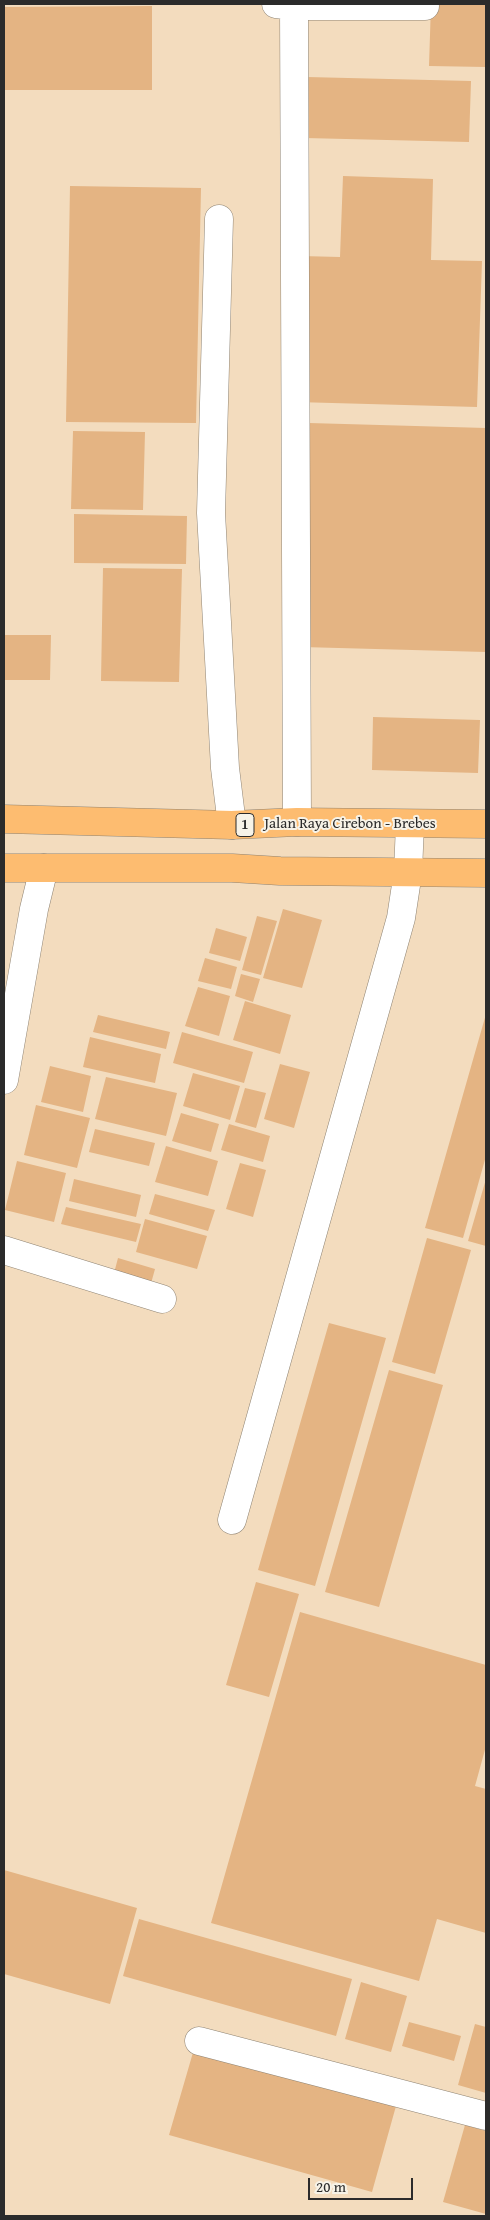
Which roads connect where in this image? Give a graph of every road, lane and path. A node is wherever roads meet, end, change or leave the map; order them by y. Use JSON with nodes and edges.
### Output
{"nodes":[{"id":1,"x":287,"y":4,"type":"edge"},
{"id":2,"x":425,"y":6,"type":"dead end"},
{"id":3,"x":219,"y":219,"type":"dead end"},
{"id":4,"x":4,"y":819,"type":"edge"},
{"id":5,"x":297,"y":822,"type":"junction"},
{"id":6,"x":410,"y":824,"type":"junction"},
{"id":7,"x":486,"y":824,"type":"edge"},
{"id":8,"x":232,"y":825,"type":"junction"},
{"id":9,"x":4,"y":868,"type":"edge"},
{"id":10,"x":44,"y":868,"type":"junction"},
{"id":11,"x":232,"y":868,"type":"junction"},
{"id":12,"x":408,"y":872,"type":"junction"},
{"id":13,"x":486,"y":873,"type":"edge"},
{"id":14,"x":4,"y":1080,"type":"edge"},
{"id":15,"x":4,"y":1250,"type":"edge"},
{"id":16,"x":162,"y":1299,"type":"dead end"},
{"id":17,"x":232,"y":1520,"type":"dead end"},
{"id":18,"x":199,"y":2041,"type":"dead end"},
{"id":19,"x":486,"y":2116,"type":"edge"}],
"edges":[{"from":1,"to":2,"type":"lane"},
{"from":1,"to":5,"type":"lane"},
{"from":3,"to":8,"type":"lane"},
{"from":4,"to":8,"type":"highway","name":"Jalan Raya Cirebon - Brebes","number":"1"},
{"from":5,"to":6,"type":"highway","name":"Jalan Raya Cirebon - Brebes","number":"1"},
{"from":5,"to":8,"type":"highway","name":"Jalan Raya Cirebon - Brebes","number":"1"},
{"from":6,"to":7,"type":"highway","name":"Jalan Raya Cirebon - Brebes","number":"1"},
{"from":6,"to":12,"type":"lane"},
{"from":8,"to":11,"type":"highway"},
{"from":9,"to":10,"type":"highway"},
{"from":10,"to":11,"type":"highway"},
{"from":10,"to":14,"type":"lane"},
{"from":11,"to":12,"type":"highway"},
{"from":12,"to":13,"type":"highway"},
{"from":12,"to":17,"type":"lane"},
{"from":15,"to":16,"type":"lane"},
{"from":18,"to":19,"type":"lane"}]}
